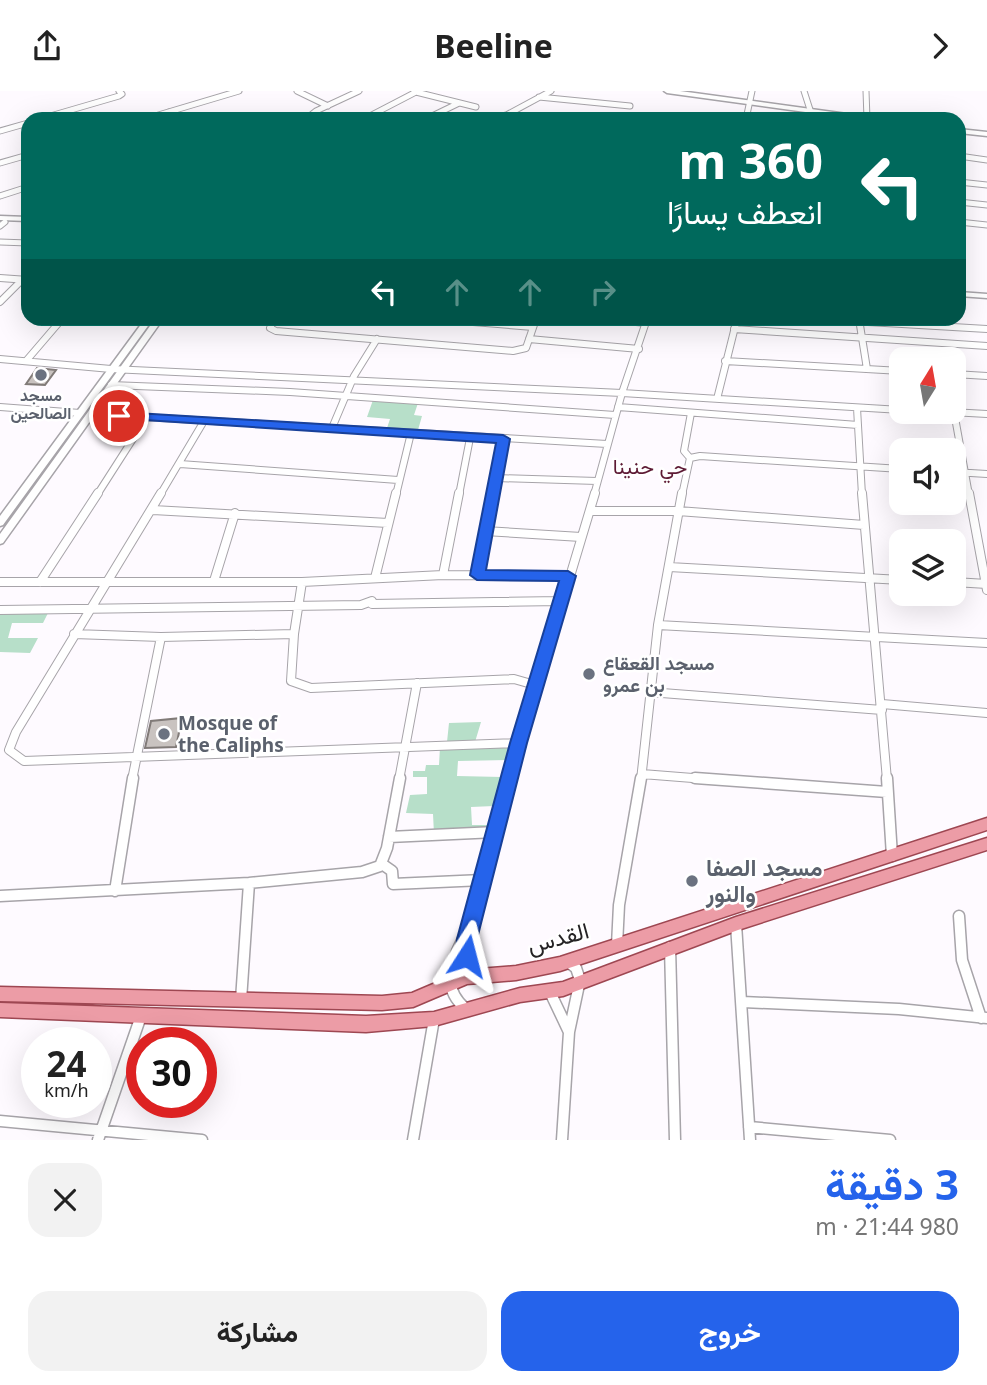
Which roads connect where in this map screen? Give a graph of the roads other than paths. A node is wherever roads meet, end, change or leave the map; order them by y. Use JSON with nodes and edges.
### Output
{"nodes":[{"id":1,"x":119,"y":91,"type":"edge"},
{"id":2,"x":239,"y":91,"type":"edge"},
{"id":3,"x":297,"y":91,"type":"edge"},
{"id":4,"x":359,"y":91,"type":"edge"},
{"id":5,"x":415,"y":91,"type":"edge"},
{"id":6,"x":551,"y":91,"type":"edge"},
{"id":7,"x":667,"y":91,"type":"edge"},
{"id":8,"x":752,"y":91,"type":"edge"},
{"id":9,"x":804,"y":91,"type":"edge"},
{"id":10,"x":866,"y":91,"type":"edge"},
{"id":11,"x":539,"y":97,"type":"junction"},
{"id":12,"x":750,"y":100,"type":"junction"},
{"id":13,"x":459,"y":103,"type":"junction"},
{"id":14,"x":328,"y":106,"type":"junction"},
{"id":15,"x":630,"y":106,"type":"dead end"},
{"id":16,"x":476,"y":107,"type":"dead end"},
{"id":17,"x":811,"y":110,"type":"junction"},
{"id":18,"x":64,"y":112,"type":"edge"},
{"id":19,"x":169,"y":112,"type":"edge"},
{"id":20,"x":318,"y":112,"type":"edge"},
{"id":21,"x":377,"y":112,"type":"edge"},
{"id":22,"x":440,"y":112,"type":"edge"},
{"id":23,"x":512,"y":112,"type":"edge"},
{"id":24,"x":747,"y":112,"type":"edge"},
{"id":25,"x":824,"y":112,"type":"edge"},
{"id":26,"x":868,"y":112,"type":"edge"},
{"id":27,"x":21,"y":125,"type":"edge"},
{"id":28,"x":0,"y":131,"type":"edge"},
{"id":29,"x":966,"y":132,"type":"edge"},
{"id":30,"x":987,"y":134,"type":"edge"},
{"id":31,"x":21,"y":157,"type":"edge"},
{"id":32,"x":966,"y":157,"type":"edge"},
{"id":33,"x":987,"y":160,"type":"edge"},
{"id":34,"x":0,"y":163,"type":"edge"},
{"id":35,"x":966,"y":183,"type":"edge"},
{"id":36,"x":987,"y":185,"type":"edge"},
{"id":37,"x":21,"y":189,"type":"edge"},
{"id":38,"x":0,"y":196,"type":"edge"},
{"id":39,"x":966,"y":203,"type":"edge"},
{"id":40,"x":987,"y":205,"type":"edge"},
{"id":41,"x":21,"y":220,"type":"edge"},
{"id":42,"x":1,"y":222,"type":"edge"},
{"id":43,"x":966,"y":223,"type":"edge"},
{"id":44,"x":987,"y":225,"type":"edge"},
{"id":45,"x":0,"y":242,"type":"edge"},
{"id":46,"x":21,"y":243,"type":"edge"},
{"id":47,"x":0,"y":278,"type":"edge"},
{"id":48,"x":21,"y":280,"type":"edge"},
{"id":49,"x":21,"y":284,"type":"edge"},
{"id":50,"x":966,"y":293,"type":"edge"},
{"id":51,"x":987,"y":296,"type":"edge"},
{"id":52,"x":0,"y":302,"type":"edge"},
{"id":53,"x":56,"y":326,"type":"edge"},
{"id":54,"x":144,"y":326,"type":"edge"},
{"id":55,"x":153,"y":326,"type":"edge"},
{"id":56,"x":272,"y":326,"type":"edge"},
{"id":57,"x":521,"y":326,"type":"edge"},
{"id":58,"x":645,"y":326,"type":"edge"},
{"id":59,"x":735,"y":326,"type":"edge"},
{"id":60,"x":860,"y":326,"type":"edge"},
{"id":61,"x":944,"y":326,"type":"edge"},
{"id":62,"x":533,"y":327,"type":"joint"},
{"id":63,"x":734,"y":329,"type":"junction"},
{"id":64,"x":987,"y":329,"type":"edge"},
{"id":65,"x":529,"y":338,"type":"junction"},
{"id":66,"x":862,"y":338,"type":"junction"},
{"id":67,"x":377,"y":339,"type":"junction"},
{"id":68,"x":987,"y":346,"type":"edge"},
{"id":69,"x":639,"y":349,"type":"junction"},
{"id":70,"x":0,"y":359,"type":"edge"},
{"id":71,"x":26,"y":361,"type":"junction"},
{"id":72,"x":725,"y":361,"type":"junction"},
{"id":73,"x":115,"y":367,"type":"junction"},
{"id":74,"x":867,"y":369,"type":"junction"},
{"id":75,"x":889,"y":370,"type":"edge"},
{"id":76,"x":966,"y":375,"type":"edge"},
{"id":77,"x":987,"y":376,"type":"edge"},
{"id":78,"x":353,"y":378,"type":"junction"},
{"id":79,"x":111,"y":385,"type":"junction"},
{"id":80,"x":622,"y":393,"type":"junction"},
{"id":81,"x":344,"y":396,"type":"junction"},
{"id":82,"x":717,"y":399,"type":"junction"},
{"id":83,"x":0,"y":407,"type":"edge"},
{"id":84,"x":857,"y":408,"type":"junction"},
{"id":85,"x":889,"y":409,"type":"edge"},
{"id":86,"x":616,"y":411,"type":"junction"},
{"id":87,"x":691,"y":413,"type":"junction"},
{"id":88,"x":966,"y":413,"type":"edge"},
{"id":89,"x":80,"y":414,"type":"junction"},
{"id":90,"x":92,"y":414,"type":"junction"},
{"id":91,"x":987,"y":414,"type":"edge"},
{"id":92,"x":147,"y":417,"type":"junction"},
{"id":93,"x":204,"y":421,"type":"junction"},
{"id":94,"x":957,"y":424,"type":"edge"},
{"id":95,"x":858,"y":425,"type":"junction"},
{"id":96,"x":332,"y":428,"type":"junction"},
{"id":97,"x":411,"y":433,"type":"junction"},
{"id":98,"x":470,"y":438,"type":"junction"},
{"id":99,"x":503,"y":439,"type":"junction"},
{"id":100,"x":607,"y":444,"type":"junction"},
{"id":101,"x":690,"y":458,"type":"junction"},
{"id":102,"x":180,"y":464,"type":"junction"},
{"id":103,"x":859,"y":468,"type":"junction"},
{"id":104,"x":889,"y":469,"type":"edge"},
{"id":105,"x":967,"y":472,"type":"junction"},
{"id":106,"x":987,"y":474,"type":"edge"},
{"id":107,"x":496,"y":478,"type":"junction"},
{"id":108,"x":398,"y":479,"type":"junction"},
{"id":109,"x":597,"y":481,"type":"junction"},
{"id":110,"x":153,"y":510,"type":"junction"},
{"id":111,"x":590,"y":510,"type":"junction"},
{"id":112,"x":678,"y":511,"type":"junction"},
{"id":113,"x":235,"y":513,"type":"junction"},
{"id":114,"x":0,"y":523,"type":"edge"},
{"id":115,"x":388,"y":523,"type":"junction"},
{"id":116,"x":864,"y":526,"type":"junction"},
{"id":117,"x":485,"y":531,"type":"junction"},
{"id":118,"x":581,"y":537,"type":"junction"},
{"id":119,"x":0,"y":541,"type":"edge"},
{"id":120,"x":670,"y":567,"type":"junction"},
{"id":121,"x":443,"y":575,"type":"junction"},
{"id":122,"x":477,"y":575,"type":"junction"},
{"id":123,"x":568,"y":576,"type":"junction"},
{"id":124,"x":374,"y":578,"type":"junction"},
{"id":125,"x":869,"y":579,"type":"junction"},
{"id":126,"x":889,"y":580,"type":"edge"},
{"id":127,"x":107,"y":581,"type":"junction"},
{"id":128,"x":214,"y":581,"type":"junction"},
{"id":129,"x":0,"y":582,"type":"edge"},
{"id":130,"x":40,"y":582,"type":"junction"},
{"id":131,"x":302,"y":582,"type":"junction"},
{"id":132,"x":966,"y":583,"type":"edge"},
{"id":133,"x":987,"y":584,"type":"edge"},
{"id":134,"x":987,"y":590,"type":"edge"},
{"id":135,"x":561,"y":601,"type":"junction"},
{"id":136,"x":298,"y":606,"type":"junction"},
{"id":137,"x":89,"y":609,"type":"junction"},
{"id":138,"x":0,"y":610,"type":"edge"},
{"id":139,"x":658,"y":625,"type":"junction"},
{"id":140,"x":293,"y":633,"type":"junction"},
{"id":141,"x":74,"y":634,"type":"junction"},
{"id":142,"x":161,"y":637,"type":"junction"},
{"id":143,"x":876,"y":637,"type":"junction"},
{"id":144,"x":987,"y":643,"type":"edge"},
{"id":145,"x":417,"y":683,"type":"junction"},
{"id":146,"x":536,"y":685,"type":"junction"},
{"id":147,"x":649,"y":692,"type":"junction"},
{"id":148,"x":882,"y":707,"type":"junction"},
{"id":149,"x":987,"y":713,"type":"edge"},
{"id":150,"x":519,"y":743,"type":"junction"},
{"id":151,"x":406,"y":746,"type":"junction"},
{"id":152,"x":136,"y":757,"type":"junction"},
{"id":153,"x":642,"y":773,"type":"junction"},
{"id":154,"x":887,"y":792,"type":"junction"},
{"id":155,"x":987,"y":824,"type":"edge"},
{"id":156,"x":496,"y":832,"type":"junction"},
{"id":157,"x":389,"y":837,"type":"junction"},
{"id":158,"x":987,"y":844,"type":"edge"},
{"id":159,"x":892,"y":856,"type":"junction"},
{"id":160,"x":382,"y":863,"type":"junction"},
{"id":161,"x":483,"y":880,"type":"junction"},
{"id":162,"x":249,"y":883,"type":"junction"},
{"id":163,"x":114,"y":891,"type":"junction"},
{"id":164,"x":0,"y":896,"type":"edge"},
{"id":165,"x":958,"y":916,"type":"dead end"},
{"id":166,"x":472,"y":923,"type":"junction"},
{"id":167,"x":736,"y":924,"type":"junction"},
{"id":168,"x":617,"y":945,"type":"junction"},
{"id":169,"x":670,"y":946,"type":"junction"},
{"id":170,"x":568,"y":961,"type":"junction"},
{"id":171,"x":479,"y":975,"type":"junction"},
{"id":172,"x":580,"y":980,"type":"junction"},
{"id":173,"x":449,"y":983,"type":"junction"},
{"id":174,"x":550,"y":992,"type":"junction"},
{"id":175,"x":0,"y":995,"type":"edge"},
{"id":176,"x":241,"y":1000,"type":"junction"},
{"id":177,"x":743,"y":1002,"type":"junction"},
{"id":178,"x":0,"y":1010,"type":"edge"},
{"id":179,"x":467,"y":1010,"type":"junction"},
{"id":180,"x":142,"y":1016,"type":"junction"},
{"id":181,"x":984,"y":1018,"type":"edge"},
{"id":182,"x":434,"y":1019,"type":"junction"},
{"id":183,"x":569,"y":1032,"type":"junction"},
{"id":184,"x":0,"y":1121,"type":"edge"},
{"id":185,"x":750,"y":1134,"type":"edge"},
{"id":186,"x":100,"y":1135,"type":"edge"},
{"id":187,"x":202,"y":1140,"type":"edge"},
{"id":188,"x":413,"y":1140,"type":"edge"},
{"id":189,"x":562,"y":1140,"type":"edge"},
{"id":190,"x":675,"y":1140,"type":"edge"},
{"id":191,"x":890,"y":1140,"type":"edge"}],
"edges":[{"from":1,"to":18,"type":"street"},
{"from":2,"to":19,"type":"street"},
{"from":3,"to":14,"type":"street"},
{"from":4,"to":14,"type":"street"},
{"from":5,"to":13,"type":"street"},
{"from":5,"to":21,"type":"street"},
{"from":6,"to":11,"type":"street"},
{"from":7,"to":12,"type":"street"},
{"from":8,"to":12,"type":"street"},
{"from":9,"to":17,"type":"street"},
{"from":10,"to":26,"type":"street"},
{"from":11,"to":15,"type":"street"},
{"from":11,"to":23,"type":"street"},
{"from":12,"to":17,"type":"street"},
{"from":12,"to":24,"type":"street"},
{"from":13,"to":16,"type":"street"},
{"from":13,"to":22,"type":"street"},
{"from":14,"to":20,"type":"street"},
{"from":17,"to":25,"type":"street"},
{"from":27,"to":28,"type":"street"},
{"from":29,"to":30,"type":"street"},
{"from":31,"to":34,"type":"street"},
{"from":32,"to":33,"type":"street"},
{"from":35,"to":36,"type":"street"},
{"from":37,"to":38,"type":"street"},
{"from":39,"to":40,"type":"street"},
{"from":41,"to":42,"type":"street"},
{"from":43,"to":44,"type":"street"},
{"from":45,"to":46,"type":"street"},
{"from":47,"to":48,"type":"street"},
{"from":49,"to":52,"type":"street"},
{"from":50,"to":51,"type":"street"},
{"from":53,"to":71,"type":"street"},
{"from":54,"to":73,"type":"street"},
{"from":55,"to":73,"type":"street"},
{"from":56,"to":67,"type":"street"},
{"from":57,"to":62,"type":"street"},
{"from":58,"to":69,"type":"street"},
{"from":59,"to":63,"type":"street"},
{"from":60,"to":66,"type":"street"},
{"from":61,"to":64,"type":"street"},
{"from":62,"to":65,"type":"street"},
{"from":63,"to":66,"type":"street"},
{"from":63,"to":72,"type":"street"},
{"from":65,"to":67,"type":"street"},
{"from":65,"to":69,"type":"street"},
{"from":66,"to":68,"type":"street"},
{"from":66,"to":74,"type":"street"},
{"from":67,"to":78,"type":"street"},
{"from":69,"to":80,"type":"street"},
{"from":70,"to":71,"type":"street"},
{"from":71,"to":73,"type":"street"},
{"from":72,"to":74,"type":"street"},
{"from":72,"to":82,"type":"street"},
{"from":73,"to":78,"type":"street"},
{"from":73,"to":79,"type":"street"},
{"from":73,"to":89,"type":"street"},
{"from":74,"to":75,"type":"street"},
{"from":76,"to":77,"type":"street"},
{"from":78,"to":80,"type":"street"},
{"from":78,"to":81,"type":"street"},
{"from":79,"to":81,"type":"street"},
{"from":79,"to":90,"type":"street"},
{"from":80,"to":82,"type":"street"},
{"from":80,"to":86,"type":"street"},
{"from":81,"to":86,"type":"street"},
{"from":81,"to":96,"type":"street"},
{"from":82,"to":84,"type":"street"},
{"from":83,"to":89,"type":"street"},
{"from":84,"to":85,"type":"street"},
{"from":84,"to":95,"type":"street"},
{"from":86,"to":87,"type":"street"},
{"from":86,"to":100,"type":"street"},
{"from":87,"to":95,"type":"street"},
{"from":87,"to":101,"type":"street"},
{"from":88,"to":91,"type":"street"},
{"from":89,"to":114,"type":"street"},
{"from":90,"to":92,"type":"street"},
{"from":90,"to":119,"type":"street"},
{"from":92,"to":93,"type":"street"},
{"from":92,"to":130,"type":"street"},
{"from":93,"to":96,"type":"street"},
{"from":93,"to":102,"type":"street"},
{"from":94,"to":105,"type":"street"},
{"from":95,"to":103,"type":"street"},
{"from":96,"to":97,"type":"street"},
{"from":97,"to":98,"type":"street"},
{"from":97,"to":108,"type":"street"},
{"from":98,"to":99,"type":"street"},
{"from":98,"to":121,"type":"street"},
{"from":99,"to":100,"type":"street"},
{"from":99,"to":107,"type":"street"},
{"from":100,"to":109,"type":"street"},
{"from":101,"to":103,"type":"street"},
{"from":101,"to":112,"type":"street"},
{"from":102,"to":108,"type":"street"},
{"from":102,"to":110,"type":"street"},
{"from":103,"to":104,"type":"street"},
{"from":103,"to":116,"type":"street"},
{"from":105,"to":106,"type":"street"},
{"from":105,"to":133,"type":"street"},
{"from":107,"to":109,"type":"street"},
{"from":107,"to":117,"type":"street"},
{"from":108,"to":115,"type":"street"},
{"from":109,"to":111,"type":"street"},
{"from":110,"to":113,"type":"street"},
{"from":110,"to":127,"type":"street"},
{"from":111,"to":112,"type":"street"},
{"from":111,"to":118,"type":"street"},
{"from":112,"to":116,"type":"street"},
{"from":112,"to":120,"type":"street"},
{"from":113,"to":115,"type":"street"},
{"from":113,"to":128,"type":"street"},
{"from":115,"to":124,"type":"street"},
{"from":116,"to":125,"type":"street"},
{"from":117,"to":118,"type":"street"},
{"from":117,"to":122,"type":"street"},
{"from":118,"to":123,"type":"street"},
{"from":120,"to":125,"type":"street"},
{"from":120,"to":139,"type":"street"},
{"from":121,"to":122,"type":"street"},
{"from":121,"to":124,"type":"street"},
{"from":122,"to":123,"type":"street"},
{"from":123,"to":135,"type":"street"},
{"from":124,"to":131,"type":"street"},
{"from":125,"to":126,"type":"street"},
{"from":125,"to":143,"type":"street"},
{"from":127,"to":128,"type":"street"},
{"from":127,"to":130,"type":"street"},
{"from":127,"to":137,"type":"street"},
{"from":128,"to":131,"type":"street"},
{"from":129,"to":130,"type":"street"},
{"from":131,"to":136,"type":"street"},
{"from":132,"to":133,"type":"street"},
{"from":133,"to":134,"type":"street"},
{"from":135,"to":136,"type":"street"},
{"from":135,"to":146,"type":"street"},
{"from":136,"to":137,"type":"street"},
{"from":136,"to":140,"type":"street"},
{"from":137,"to":138,"type":"street"},
{"from":137,"to":141,"type":"street"},
{"from":139,"to":143,"type":"street"},
{"from":139,"to":147,"type":"street"},
{"from":140,"to":142,"type":"street"},
{"from":140,"to":145,"type":"street"},
{"from":141,"to":142,"type":"street"},
{"from":141,"to":152,"type":"street"},
{"from":142,"to":152,"type":"street"},
{"from":143,"to":144,"type":"street"},
{"from":143,"to":148,"type":"street"},
{"from":145,"to":146,"type":"street"},
{"from":145,"to":151,"type":"street"},
{"from":146,"to":150,"type":"street"},
{"from":147,"to":148,"type":"street"},
{"from":147,"to":153,"type":"street"},
{"from":148,"to":149,"type":"street"},
{"from":148,"to":154,"type":"street"},
{"from":150,"to":151,"type":"street"},
{"from":150,"to":156,"type":"street"},
{"from":151,"to":152,"type":"street"},
{"from":151,"to":157,"type":"street"},
{"from":152,"to":163,"type":"street"},
{"from":153,"to":154,"type":"street"},
{"from":153,"to":168,"type":"street"},
{"from":154,"to":159,"type":"street"},
{"from":155,"to":159,"type":"main road","name":"القدس"},
{"from":156,"to":157,"type":"street"},
{"from":156,"to":161,"type":"street"},
{"from":157,"to":160,"type":"street"},
{"from":158,"to":167,"type":"main road"},
{"from":159,"to":168,"type":"main road","name":"القدس"},
{"from":160,"to":161,"type":"street"},
{"from":160,"to":162,"type":"street"},
{"from":161,"to":166,"type":"street"},
{"from":162,"to":163,"type":"street"},
{"from":162,"to":176,"type":"street"},
{"from":163,"to":164,"type":"street"},
{"from":165,"to":181,"type":"street"},
{"from":166,"to":171,"type":"street"},
{"from":166,"to":173,"type":"street"},
{"from":167,"to":169,"type":"main road"},
{"from":167,"to":177,"type":"street"},
{"from":168,"to":170,"type":"main road","name":"القدس"},
{"from":169,"to":172,"type":"main road"},
{"from":169,"to":190,"type":"street"},
{"from":170,"to":171,"type":"main road","name":"القدس"},
{"from":170,"to":172,"type":"street"},
{"from":171,"to":173,"type":"main road","name":"القدس"},
{"from":172,"to":174,"type":"main road"},
{"from":172,"to":183,"type":"street"},
{"from":173,"to":176,"type":"main road","name":"القدس"},
{"from":173,"to":179,"type":"street"},
{"from":174,"to":179,"type":"main road"},
{"from":174,"to":183,"type":"street"},
{"from":175,"to":176,"type":"main road","name":"القدس"},
{"from":177,"to":181,"type":"street"},
{"from":177,"to":185,"type":"street"},
{"from":178,"to":180,"type":"main road"},
{"from":179,"to":182,"type":"main road"},
{"from":180,"to":182,"type":"main road"},
{"from":180,"to":186,"type":"street"},
{"from":182,"to":188,"type":"street"},
{"from":183,"to":189,"type":"street"},
{"from":184,"to":186,"type":"street"},
{"from":185,"to":191,"type":"street"},
{"from":186,"to":187,"type":"street"}]}
